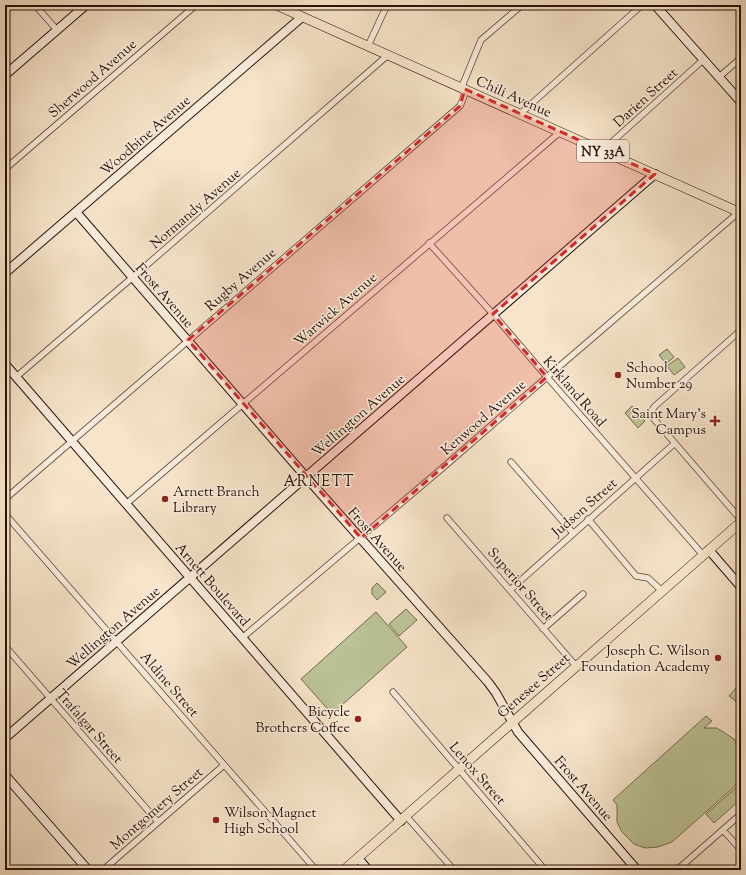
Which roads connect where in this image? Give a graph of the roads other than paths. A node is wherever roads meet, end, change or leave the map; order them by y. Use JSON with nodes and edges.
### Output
{"nodes":[{"id":1,"x":35,"y":5,"type":"edge"},
{"id":2,"x":86,"y":5,"type":"edge"},
{"id":3,"x":196,"y":5,"type":"edge"},
{"id":4,"x":276,"y":5,"type":"edge"},
{"id":5,"x":387,"y":5,"type":"edge"},
{"id":6,"x":522,"y":5,"type":"edge"},
{"id":7,"x":642,"y":5,"type":"edge"},
{"id":8,"x":655,"y":5,"type":"edge"},
{"id":9,"x":302,"y":17,"type":"junction"},
{"id":10,"x":57,"y":30,"type":"junction"},
{"id":11,"x":368,"y":46,"type":"junction"},
{"id":12,"x":388,"y":55,"type":"junction"},
{"id":13,"x":741,"y":58,"type":"edge"},
{"id":14,"x":703,"y":60,"type":"junction"},
{"id":15,"x":5,"y":75,"type":"edge"},
{"id":16,"x":719,"y":78,"type":"junction"},
{"id":17,"x":465,"y":89,"type":"junction"},
{"id":18,"x":741,"y":102,"type":"edge"},
{"id":19,"x":520,"y":114,"type":"junction"},
{"id":20,"x":560,"y":132,"type":"junction"},
{"id":21,"x":602,"y":151,"type":"junction"},
{"id":22,"x":5,"y":169,"type":"edge"},
{"id":23,"x":655,"y":174,"type":"junction"},
{"id":24,"x":76,"y":212,"type":"junction"},
{"id":25,"x":740,"y":212,"type":"edge"},
{"id":26,"x":429,"y":244,"type":"junction"},
{"id":27,"x":5,"y":273,"type":"edge"},
{"id":28,"x":133,"y":277,"type":"junction"},
{"id":29,"x":494,"y":314,"type":"junction"},
{"id":30,"x":741,"y":330,"type":"edge"},
{"id":31,"x":188,"y":340,"type":"junction"},
{"id":32,"x":5,"y":364,"type":"edge"},
{"id":33,"x":16,"y":377,"type":"junction"},
{"id":34,"x":547,"y":377,"type":"junction"},
{"id":35,"x":243,"y":404,"type":"junction"},
{"id":36,"x":72,"y":442,"type":"junction"},
{"id":37,"x":675,"y":443,"type":"junction"},
{"id":38,"x":511,"y":462,"type":"dead end"},
{"id":39,"x":306,"y":477,"type":"junction"},
{"id":40,"x":636,"y":478,"type":"junction"},
{"id":41,"x":5,"y":499,"type":"edge"},
{"id":42,"x":126,"y":504,"type":"junction"},
{"id":43,"x":5,"y":514,"type":"edge"},
{"id":44,"x":447,"y":518,"type":"dead end"},
{"id":45,"x":588,"y":519,"type":"junction"},
{"id":46,"x":741,"y":521,"type":"edge"},
{"id":47,"x":573,"y":533,"type":"junction"},
{"id":48,"x":361,"y":538,"type":"junction"},
{"id":49,"x":706,"y":553,"type":"junction"},
{"id":50,"x":189,"y":577,"type":"junction"},
{"id":51,"x":741,"y":587,"type":"edge"},
{"id":52,"x":510,"y":590,"type":"junction"},
{"id":53,"x":662,"y":591,"type":"junction"},
{"id":54,"x":583,"y":594,"type":"dead end"},
{"id":55,"x":544,"y":629,"type":"junction"},
{"id":56,"x":242,"y":638,"type":"junction"},
{"id":57,"x":116,"y":641,"type":"junction"},
{"id":58,"x":5,"y":646,"type":"edge"},
{"id":59,"x":576,"y":666,"type":"junction"},
{"id":60,"x":393,"y":692,"type":"dead end"},
{"id":61,"x":50,"y":698,"type":"junction"},
{"id":62,"x":512,"y":723,"type":"junction"},
{"id":63,"x":5,"y":738,"type":"edge"},
{"id":64,"x":224,"y":765,"type":"junction"},
{"id":65,"x":459,"y":770,"type":"junction"},
{"id":66,"x":5,"y":775,"type":"edge"},
{"id":67,"x":741,"y":814,"type":"edge"},
{"id":68,"x":403,"y":818,"type":"junction"},
{"id":69,"x":158,"y":822,"type":"junction"},
{"id":70,"x":723,"y":830,"type":"junction"},
{"id":71,"x":741,"y":850,"type":"edge"},
{"id":72,"x":358,"y":858,"type":"junction"},
{"id":73,"x":88,"y":870,"type":"edge"},
{"id":74,"x":103,"y":870,"type":"edge"},
{"id":75,"x":316,"y":870,"type":"edge"},
{"id":76,"x":344,"y":870,"type":"edge"},
{"id":77,"x":368,"y":870,"type":"edge"},
{"id":78,"x":454,"y":870,"type":"edge"},
{"id":79,"x":545,"y":870,"type":"edge"},
{"id":80,"x":637,"y":870,"type":"edge"},
{"id":81,"x":677,"y":870,"type":"edge"}],
"edges":[{"from":1,"to":10,"type":"street"},
{"from":2,"to":10,"type":"street"},
{"from":3,"to":22,"type":"street","name":"Sherwood Avenue"},
{"from":4,"to":9,"type":"main road","name":"Chili Avenue","number":"NY 33A"},
{"from":5,"to":11,"type":"street"},
{"from":6,"to":17,"type":"street","name":"Rugby Avenue"},
{"from":7,"to":19,"type":"street"},
{"from":8,"to":14,"type":"street"},
{"from":9,"to":11,"type":"main road","name":"Chili Avenue","number":"NY 33A"},
{"from":9,"to":24,"type":"street","name":"Woodbine Avenue"},
{"from":10,"to":15,"type":"street"},
{"from":11,"to":12,"type":"main road","name":"Chili Avenue","number":"NY 33A"},
{"from":12,"to":17,"type":"main road","name":"Chili Avenue","number":"NY 33A"},
{"from":12,"to":28,"type":"street","name":"Normandy Avenue"},
{"from":13,"to":16,"type":"street"},
{"from":14,"to":16,"type":"street"},
{"from":14,"to":21,"type":"street","name":"Darien Street"},
{"from":16,"to":18,"type":"street"},
{"from":17,"to":19,"type":"main road","name":"Chili Avenue","number":"NY 33A"},
{"from":17,"to":31,"type":"street","name":"Rugby Avenue"},
{"from":19,"to":20,"type":"main road","name":"Chili Avenue","number":"NY 33A"},
{"from":20,"to":21,"type":"main road","name":"Chili Avenue","number":"NY 33A"},
{"from":20,"to":26,"type":"street","name":"Warwick Avenue"},
{"from":21,"to":23,"type":"main road","name":"Chili Avenue","number":"NY 33A"},
{"from":23,"to":25,"type":"main road","name":"Chili Avenue","number":"NY 33A"},
{"from":23,"to":29,"type":"street","name":"Wellington Avenue"},
{"from":24,"to":27,"type":"street","name":"Woodbine Avenue"},
{"from":24,"to":28,"type":"street","name":"Frost Avenue"},
{"from":25,"to":34,"type":"street","name":"Kenwood Avenue"},
{"from":26,"to":29,"type":"street","name":"Kirkland Road"},
{"from":26,"to":35,"type":"street","name":"Warwick Avenue"},
{"from":28,"to":31,"type":"street","name":"Frost Avenue"},
{"from":28,"to":33,"type":"street","name":"Normandy Avenue"},
{"from":29,"to":34,"type":"street","name":"Kirkland Road"},
{"from":29,"to":39,"type":"street","name":"Wellington Avenue"},
{"from":30,"to":37,"type":"street"},
{"from":31,"to":35,"type":"street","name":"Frost Avenue"},
{"from":31,"to":36,"type":"street","name":"Rugby Avenue"},
{"from":32,"to":33,"type":"street","name":"Arnett Boulevard"},
{"from":33,"to":36,"type":"street","name":"Arnett Boulevard"},
{"from":34,"to":40,"type":"street","name":"Kirkland Road"},
{"from":34,"to":48,"type":"street","name":"Kenwood Avenue"},
{"from":35,"to":39,"type":"street","name":"Frost Avenue"},
{"from":35,"to":42,"type":"street","name":"Warwick Avenue"},
{"from":36,"to":41,"type":"street","name":"Rugby Avenue"},
{"from":36,"to":42,"type":"street","name":"Arnett Boulevard"},
{"from":37,"to":40,"type":"street","name":"Judson Street"},
{"from":37,"to":46,"type":"street"},
{"from":38,"to":47,"type":"street"},
{"from":39,"to":48,"type":"street","name":"Frost Avenue"},
{"from":39,"to":50,"type":"street","name":"Wellington Avenue"},
{"from":40,"to":45,"type":"street","name":"Judson Street"},
{"from":40,"to":49,"type":"street","name":"Kirkland Road"},
{"from":42,"to":50,"type":"street","name":"Arnett Boulevard"},
{"from":43,"to":57,"type":"street","name":"Aldine Street"},
{"from":44,"to":52,"type":"street","name":"Superior Street"},
{"from":45,"to":47,"type":"street","name":"Judson Street"},
{"from":45,"to":53,"type":"street"},
{"from":46,"to":49,"type":"main road","name":"Genesee Street"},
{"from":47,"to":52,"type":"street","name":"Judson Street"},
{"from":48,"to":56,"type":"street","name":"Kenwood Avenue"},
{"from":48,"to":62,"type":"street","name":"Frost Avenue"},
{"from":49,"to":51,"type":"street"},
{"from":49,"to":53,"type":"main road","name":"Genesee Street"},
{"from":50,"to":56,"type":"street","name":"Arnett Boulevard"},
{"from":50,"to":57,"type":"street","name":"Wellington Avenue"},
{"from":52,"to":55,"type":"street","name":"Superior Street"},
{"from":53,"to":59,"type":"main road","name":"Genesee Street"},
{"from":54,"to":55,"type":"street"},
{"from":55,"to":59,"type":"street","name":"Superior Street"},
{"from":56,"to":68,"type":"street","name":"Arnett Boulevard"},
{"from":57,"to":61,"type":"street","name":"Wellington Avenue"},
{"from":57,"to":64,"type":"street","name":"Aldine Street"},
{"from":58,"to":61,"type":"street","name":"Trafalgar Street"},
{"from":59,"to":62,"type":"main road","name":"Genesee Street"},
{"from":60,"to":65,"type":"street","name":"Lenox Street"},
{"from":61,"to":63,"type":"street","name":"Wellington Avenue"},
{"from":61,"to":69,"type":"street","name":"Trafalgar Street"},
{"from":62,"to":65,"type":"main road","name":"Genesee Street"},
{"from":62,"to":80,"type":"street","name":"Frost Avenue"},
{"from":64,"to":69,"type":"street","name":"Montgomery Street"},
{"from":64,"to":75,"type":"street","name":"Aldine Street"},
{"from":65,"to":68,"type":"main road","name":"Genesee Street"},
{"from":65,"to":79,"type":"street","name":"Lenox Street"},
{"from":66,"to":73,"type":"street"},
{"from":67,"to":70,"type":"street"},
{"from":68,"to":72,"type":"main road","name":"Genesee Street"},
{"from":68,"to":78,"type":"street","name":"Arnett Boulevard"},
{"from":69,"to":74,"type":"street","name":"Montgomery Street"},
{"from":70,"to":71,"type":"street"},
{"from":70,"to":81,"type":"street"},
{"from":72,"to":76,"type":"main road","name":"Genesee Street"},
{"from":72,"to":77,"type":"street"}]}
